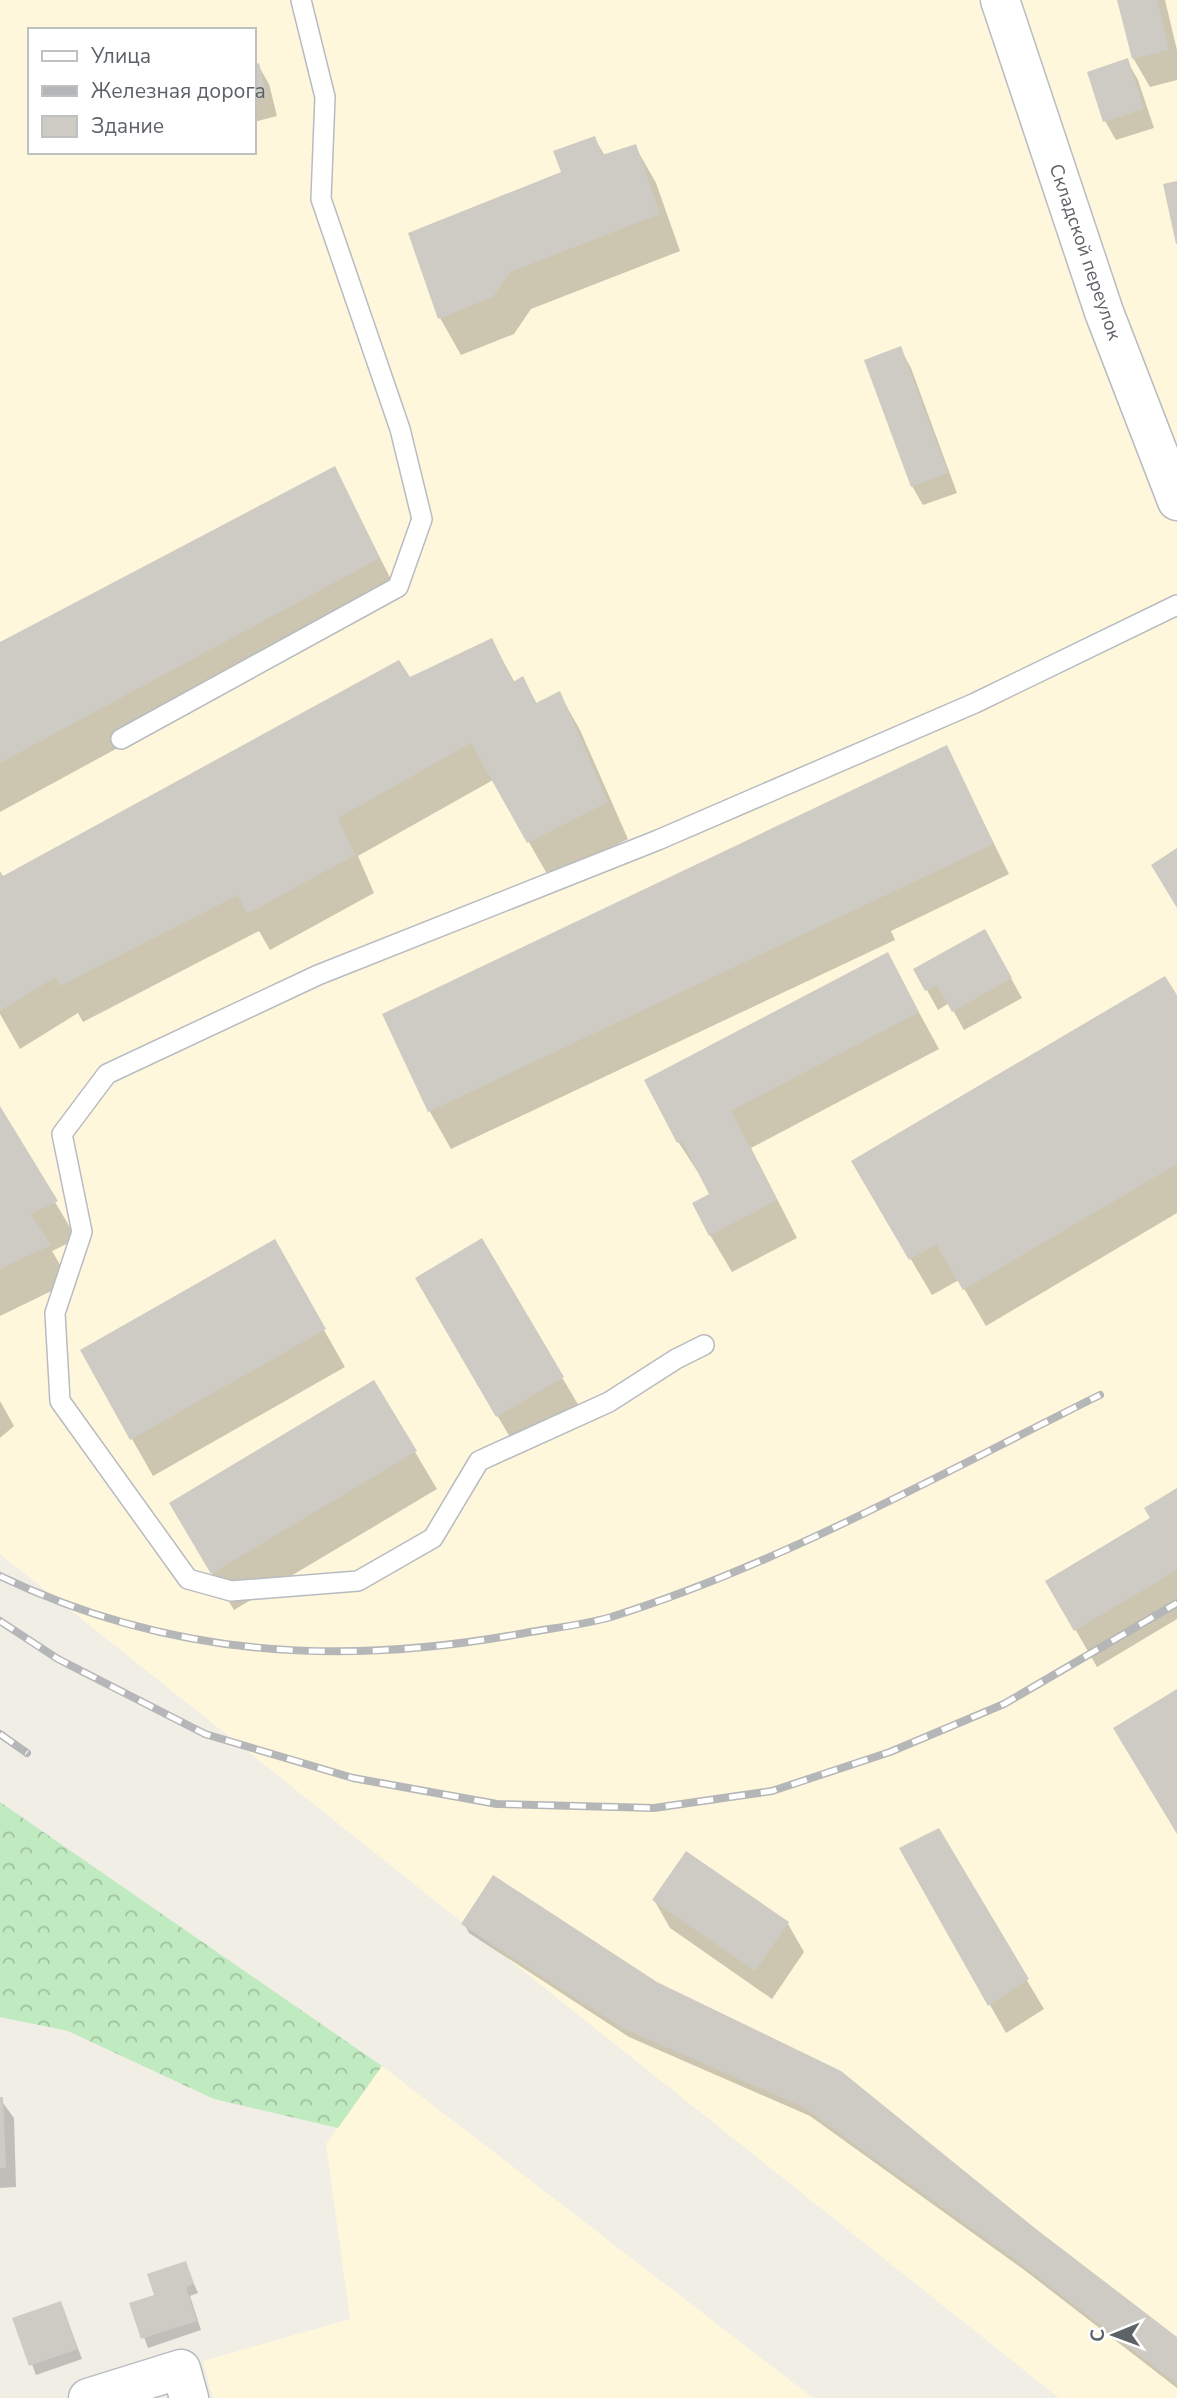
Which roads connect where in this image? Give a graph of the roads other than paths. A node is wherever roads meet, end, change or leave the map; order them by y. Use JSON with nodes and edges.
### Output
{"nodes":[{"id":1,"x":301,"y":0,"type":"edge"},
{"id":2,"x":1000,"y":0,"type":"edge"},
{"id":3,"x":1177,"y":501,"type":"edge"},
{"id":4,"x":1177,"y":605,"type":"edge"},
{"id":5,"x":121,"y":739,"type":"dead end"},
{"id":6,"x":704,"y":1345,"type":"dead end"},
{"id":7,"x":185,"y":2384,"type":"edge"},
{"id":8,"x":88,"y":2398,"type":"edge"}],
"edges":[{"from":1,"to":5,"type":"lane"},
{"from":2,"to":3,"type":"street","name":"Складской переулок"},
{"from":4,"to":6,"type":"lane"},
{"from":7,"to":8,"type":"street"}]}
